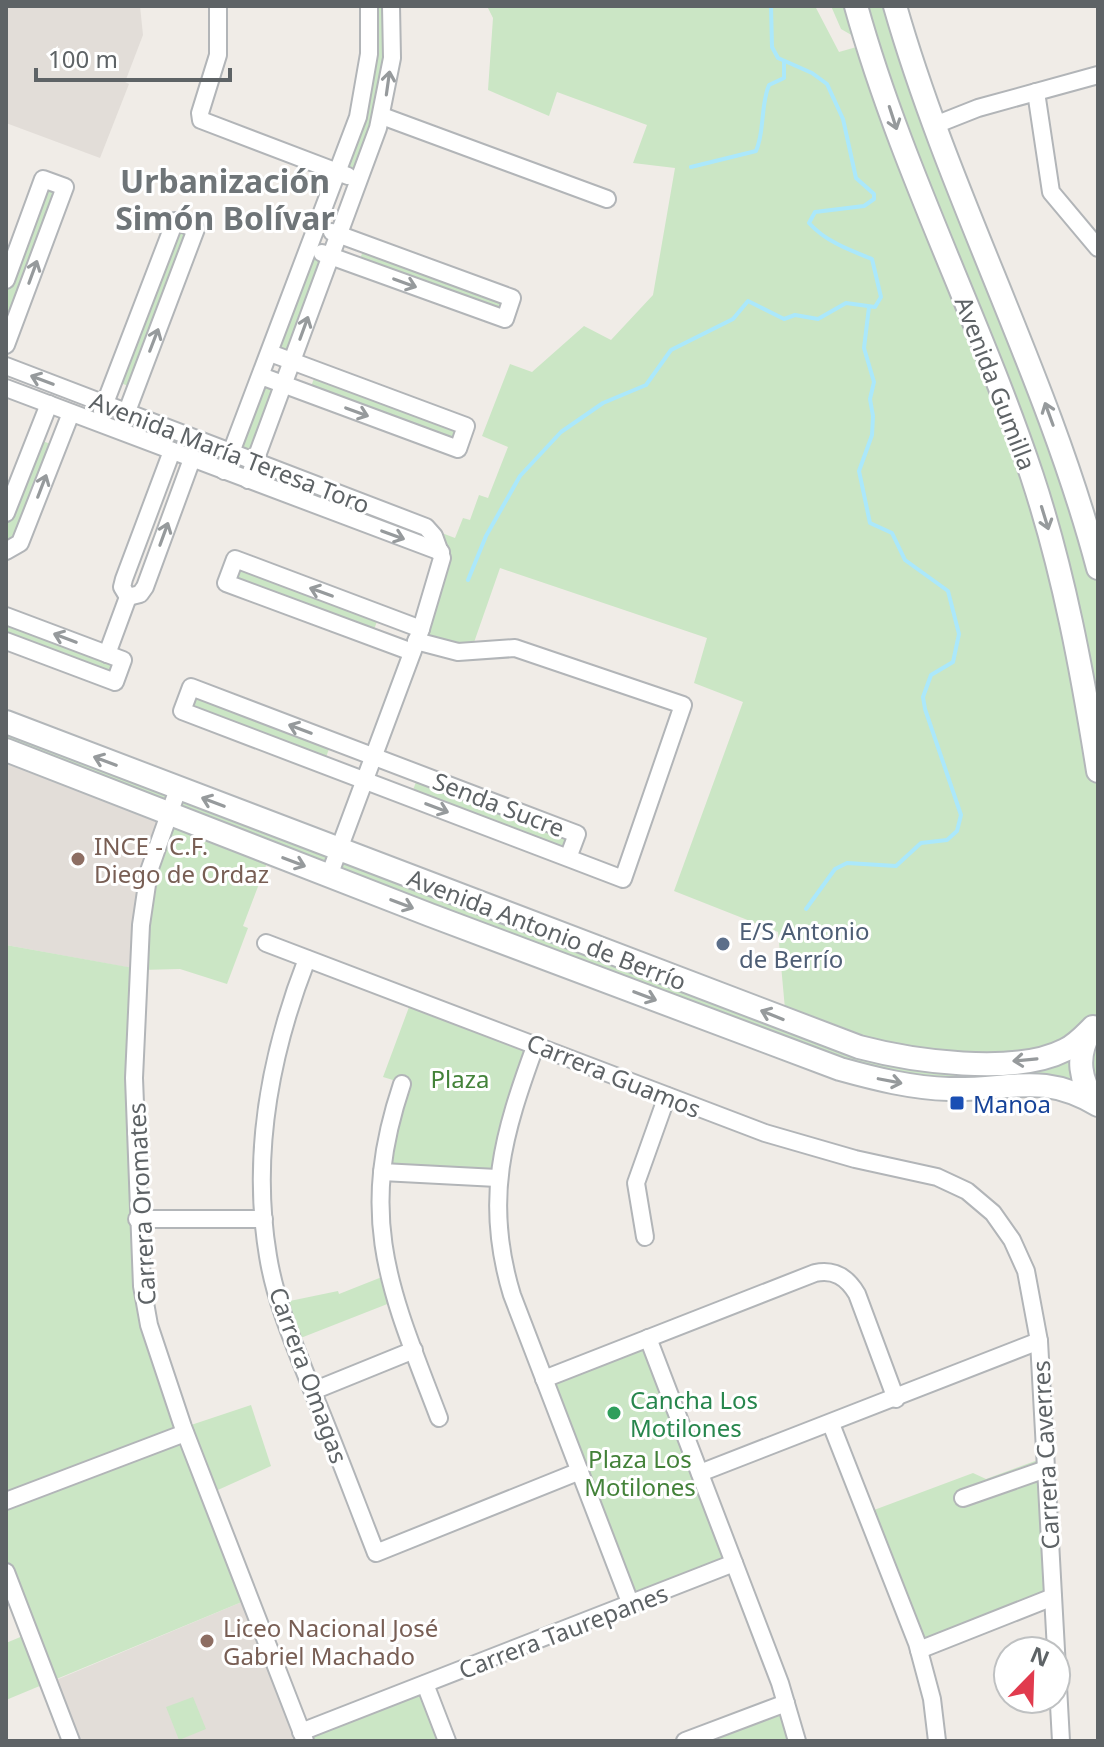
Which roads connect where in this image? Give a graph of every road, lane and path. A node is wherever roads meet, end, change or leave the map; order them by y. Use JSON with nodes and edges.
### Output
{"nodes":[{"id":1,"x":218,"y":6,"type":"edge"},
{"id":2,"x":369,"y":6,"type":"edge"},
{"id":3,"x":391,"y":6,"type":"edge"},
{"id":4,"x":856,"y":6,"type":"edge"},
{"id":5,"x":895,"y":6,"type":"edge"},
{"id":6,"x":1097,"y":77,"type":"edge"},
{"id":7,"x":1036,"y":92,"type":"junction"},
{"id":8,"x":382,"y":116,"type":"junction"},
{"id":9,"x":935,"y":125,"type":"junction"},
{"id":10,"x":338,"y":172,"type":"junction"},
{"id":11,"x":359,"y":180,"type":"junction"},
{"id":12,"x":607,"y":199,"type":"dead end"},
{"id":13,"x":318,"y":227,"type":"junction"},
{"id":14,"x":339,"y":235,"type":"junction"},
{"id":15,"x":310,"y":248,"type":"junction"},
{"id":16,"x":1098,"y":248,"type":"edge"},
{"id":17,"x":331,"y":256,"type":"junction"},
{"id":18,"x":6,"y":280,"type":"edge"},
{"id":19,"x":6,"y":345,"type":"edge"},
{"id":20,"x":270,"y":353,"type":"junction"},
{"id":21,"x":292,"y":361,"type":"junction"},
{"id":22,"x":6,"y":366,"type":"edge"},
{"id":23,"x":261,"y":376,"type":"junction"},
{"id":24,"x":283,"y":385,"type":"junction"},
{"id":25,"x":6,"y":388,"type":"edge"},
{"id":26,"x":49,"y":404,"type":"junction"},
{"id":27,"x":105,"y":404,"type":"junction"},
{"id":28,"x":71,"y":413,"type":"junction"},
{"id":29,"x":126,"y":413,"type":"junction"},
{"id":30,"x":98,"y":423,"type":"junction"},
{"id":31,"x":119,"y":431,"type":"junction"},
{"id":32,"x":172,"y":451,"type":"junction"},
{"id":33,"x":231,"y":453,"type":"junction"},
{"id":34,"x":192,"y":459,"type":"junction"},
{"id":35,"x":255,"y":462,"type":"junction"},
{"id":36,"x":224,"y":471,"type":"junction"},
{"id":37,"x":248,"y":480,"type":"junction"},
{"id":38,"x":6,"y":513,"type":"edge"},
{"id":39,"x":6,"y":551,"type":"edge"},
{"id":40,"x":441,"y":552,"type":"junction"},
{"id":41,"x":1097,"y":559,"type":"edge"},
{"id":42,"x":128,"y":597,"type":"junction"},
{"id":43,"x":6,"y":616,"type":"edge"},
{"id":44,"x":6,"y":641,"type":"edge"},
{"id":45,"x":416,"y":641,"type":"junction"},
{"id":46,"x":107,"y":654,"type":"junction"},
{"id":47,"x":6,"y":722,"type":"edge"},
{"id":48,"x":6,"y":750,"type":"edge"},
{"id":49,"x":373,"y":757,"type":"junction"},
{"id":50,"x":1098,"y":771,"type":"edge"},
{"id":51,"x":364,"y":780,"type":"junction"},
{"id":52,"x":178,"y":789,"type":"junction"},
{"id":53,"x":169,"y":813,"type":"junction"},
{"id":54,"x":339,"y":850,"type":"junction"},
{"id":55,"x":568,"y":858,"type":"junction"},
{"id":56,"x":329,"y":876,"type":"junction"},
{"id":57,"x":266,"y":943,"type":"dead end"},
{"id":58,"x":307,"y":959,"type":"junction"},
{"id":59,"x":1095,"y":1024,"type":"edge"},
{"id":60,"x":536,"y":1044,"type":"junction"},
{"id":61,"x":402,"y":1084,"type":"dead end"},
{"id":62,"x":667,"y":1096,"type":"junction"},
{"id":63,"x":1098,"y":1105,"type":"edge"},
{"id":64,"x":382,"y":1172,"type":"junction"},
{"id":65,"x":497,"y":1178,"type":"junction"},
{"id":66,"x":967,"y":1191,"type":"joint"},
{"id":67,"x":137,"y":1219,"type":"junction"},
{"id":68,"x":264,"y":1219,"type":"junction"},
{"id":69,"x":645,"y":1237,"type":"dead end"},
{"id":70,"x":648,"y":1338,"type":"junction"},
{"id":71,"x":1039,"y":1341,"type":"junction"},
{"id":72,"x":414,"y":1350,"type":"junction"},
{"id":73,"x":544,"y":1379,"type":"junction"},
{"id":74,"x":313,"y":1391,"type":"junction"},
{"id":75,"x":896,"y":1399,"type":"junction"},
{"id":76,"x":439,"y":1418,"type":"dead end"},
{"id":77,"x":831,"y":1424,"type":"junction"},
{"id":78,"x":185,"y":1433,"type":"junction"},
{"id":79,"x":1046,"y":1469,"type":"junction"},
{"id":80,"x":580,"y":1471,"type":"junction"},
{"id":81,"x":700,"y":1473,"type":"junction"},
{"id":82,"x":963,"y":1498,"type":"dead end"},
{"id":83,"x":6,"y":1501,"type":"edge"},
{"id":84,"x":734,"y":1563,"type":"junction"},
{"id":85,"x":6,"y":1572,"type":"edge"},
{"id":86,"x":1053,"y":1597,"type":"junction"},
{"id":87,"x":631,"y":1605,"type":"junction"},
{"id":88,"x":919,"y":1650,"type":"junction"},
{"id":89,"x":425,"y":1684,"type":"junction"},
{"id":90,"x":786,"y":1703,"type":"junction"},
{"id":91,"x":303,"y":1736,"type":"edge"},
{"id":92,"x":71,"y":1741,"type":"edge"},
{"id":93,"x":447,"y":1741,"type":"edge"},
{"id":94,"x":685,"y":1741,"type":"edge"},
{"id":95,"x":797,"y":1741,"type":"edge"},
{"id":96,"x":937,"y":1741,"type":"edge"},
{"id":97,"x":1061,"y":1741,"type":"edge"}],
"edges":[{"from":1,"to":10,"type":"street"},
{"from":2,"to":10,"type":"street"},
{"from":8,"to":3,"type":"street","one_way":true},
{"from":4,"to":50,"type":"street","name":"Avenida Gumilla","one_way":true},
{"from":5,"to":9,"type":"street","name":"Avenida Gumilla"},
{"from":6,"to":7,"type":"street"},
{"from":7,"to":9,"type":"street"},
{"from":7,"to":16,"type":"street"},
{"from":8,"to":11,"type":"street"},
{"from":8,"to":12,"type":"street"},
{"from":41,"to":9,"type":"street","name":"Avenida Gumilla","one_way":true},
{"from":10,"to":11,"type":"street"},
{"from":10,"to":13,"type":"street"},
{"from":11,"to":14,"type":"street"},
{"from":13,"to":14,"type":"street"},
{"from":13,"to":15,"type":"street"},
{"from":14,"to":17,"type":"street"},
{"from":17,"to":14,"type":"street","one_way":true},
{"from":15,"to":17,"type":"street"},
{"from":15,"to":20,"type":"street"},
{"from":21,"to":17,"type":"street","one_way":true},
{"from":19,"to":18,"type":"street","one_way":true},
{"from":20,"to":21,"type":"street"},
{"from":20,"to":23,"type":"street"},
{"from":21,"to":24,"type":"street"},
{"from":24,"to":21,"type":"street","one_way":true},
{"from":27,"to":22,"type":"street","name":"Avenida María Teresa Toro","one_way":true},
{"from":23,"to":24,"type":"street"},
{"from":23,"to":33,"type":"street"},
{"from":24,"to":35,"type":"street"},
{"from":25,"to":26,"type":"street","name":"Avenida María Teresa Toro"},
{"from":26,"to":28,"type":"street","name":"Avenida María Teresa Toro"},
{"from":26,"to":38,"type":"street"},
{"from":27,"to":29,"type":"street","name":"Avenida María Teresa Toro"},
{"from":29,"to":27,"type":"street","one_way":true},
{"from":27,"to":30,"type":"street"},
{"from":28,"to":30,"type":"street","name":"Avenida María Teresa Toro"},
{"from":39,"to":28,"type":"street","one_way":true},
{"from":29,"to":31,"type":"street"},
{"from":29,"to":33,"type":"street","name":"Avenida María Teresa Toro"},
{"from":30,"to":31,"type":"street","name":"Avenida María Teresa Toro"},
{"from":31,"to":32,"type":"street","name":"Avenida María Teresa Toro"},
{"from":32,"to":34,"type":"street","name":"Avenida María Teresa Toro"},
{"from":32,"to":42,"type":"street"},
{"from":33,"to":35,"type":"street","name":"Avenida María Teresa Toro"},
{"from":33,"to":36,"type":"street"},
{"from":34,"to":36,"type":"street","name":"Avenida María Teresa Toro"},
{"from":42,"to":34,"type":"street","one_way":true},
{"from":35,"to":37,"type":"street"},
{"from":35,"to":40,"type":"street","name":"Avenida María Teresa Toro"},
{"from":36,"to":37,"type":"street","name":"Avenida María Teresa Toro"},
{"from":37,"to":40,"type":"street","name":"Avenida María Teresa Toro","one_way":true},
{"from":40,"to":45,"type":"street"},
{"from":42,"to":46,"type":"street"},
{"from":46,"to":43,"type":"street","one_way":true},
{"from":44,"to":46,"type":"street"},
{"from":45,"to":45,"type":"street","one_way":true},
{"from":45,"to":49,"type":"street"},
{"from":45,"to":55,"type":"street"},
{"from":52,"to":47,"type":"street","name":"Avenida Antonio de Berrío","one_way":true},
{"from":48,"to":53,"type":"street","name":"Avenida Antonio de Berrío"},
{"from":49,"to":51,"type":"street"},
{"from":49,"to":51,"type":"street","name":"Senda Sucre","one_way":true},
{"from":49,"to":55,"type":"street","name":"Senda Sucre"},
{"from":51,"to":54,"type":"street"},
{"from":51,"to":55,"type":"street","name":"Senda Sucre","one_way":true},
{"from":52,"to":53,"type":"street","name":"Carrera Oromates"},
{"from":54,"to":52,"type":"street","name":"Avenida Antonio de Berrío","one_way":true},
{"from":53,"to":56,"type":"street","name":"Avenida Antonio de Berrío","one_way":true},
{"from":53,"to":67,"type":"street","name":"Carrera Oromates"},
{"from":54,"to":56,"type":"street"},
{"from":59,"to":54,"type":"street","name":"Avenida Antonio de Berrío","one_way":true},
{"from":56,"to":63,"type":"street","name":"Avenida Antonio de Berrío","one_way":true},
{"from":57,"to":58,"type":"street","name":"Carrera Guamos"},
{"from":58,"to":60,"type":"street","name":"Carrera Guamos"},
{"from":58,"to":68,"type":"street","name":"Carrera Omagas"},
{"from":59,"to":63,"type":"street"},
{"from":60,"to":62,"type":"street","name":"Carrera Guamos"},
{"from":60,"to":65,"type":"street"},
{"from":61,"to":64,"type":"street"},
{"from":62,"to":66,"type":"street","name":"Carrera Guamos"},
{"from":62,"to":69,"type":"street"},
{"from":64,"to":65,"type":"street"},
{"from":64,"to":72,"type":"street"},
{"from":65,"to":73,"type":"street"},
{"from":66,"to":71,"type":"street","name":"Carrera Caverres"},
{"from":67,"to":68,"type":"street"},
{"from":67,"to":78,"type":"street","name":"Carrera Oromates"},
{"from":68,"to":74,"type":"street","name":"Carrera Omagas"},
{"from":70,"to":73,"type":"street"},
{"from":70,"to":75,"type":"street"},
{"from":70,"to":81,"type":"street"},
{"from":71,"to":75,"type":"street"},
{"from":71,"to":79,"type":"street","name":"Carrera Caverres"},
{"from":72,"to":74,"type":"street"},
{"from":72,"to":76,"type":"street"},
{"from":73,"to":80,"type":"street"},
{"from":74,"to":80,"type":"street","name":"Carrera Omagas"},
{"from":75,"to":77,"type":"street"},
{"from":77,"to":81,"type":"street"},
{"from":77,"to":88,"type":"street"},
{"from":78,"to":83,"type":"street"},
{"from":78,"to":91,"type":"street","name":"Carrera Oromates"},
{"from":79,"to":82,"type":"street"},
{"from":79,"to":86,"type":"street","name":"Carrera Caverres"},
{"from":80,"to":87,"type":"street"},
{"from":81,"to":84,"type":"street"},
{"from":84,"to":87,"type":"street","name":"Carrera Taurepanes"},
{"from":84,"to":90,"type":"street"},
{"from":85,"to":92,"type":"street"},
{"from":86,"to":88,"type":"street"},
{"from":86,"to":97,"type":"street","name":"Carrera Caverres"},
{"from":87,"to":89,"type":"street","name":"Carrera Taurepanes"},
{"from":88,"to":96,"type":"street"},
{"from":89,"to":91,"type":"street","name":"Carrera Taurepanes"},
{"from":89,"to":93,"type":"street"},
{"from":90,"to":94,"type":"street"},
{"from":90,"to":95,"type":"street"}]}
